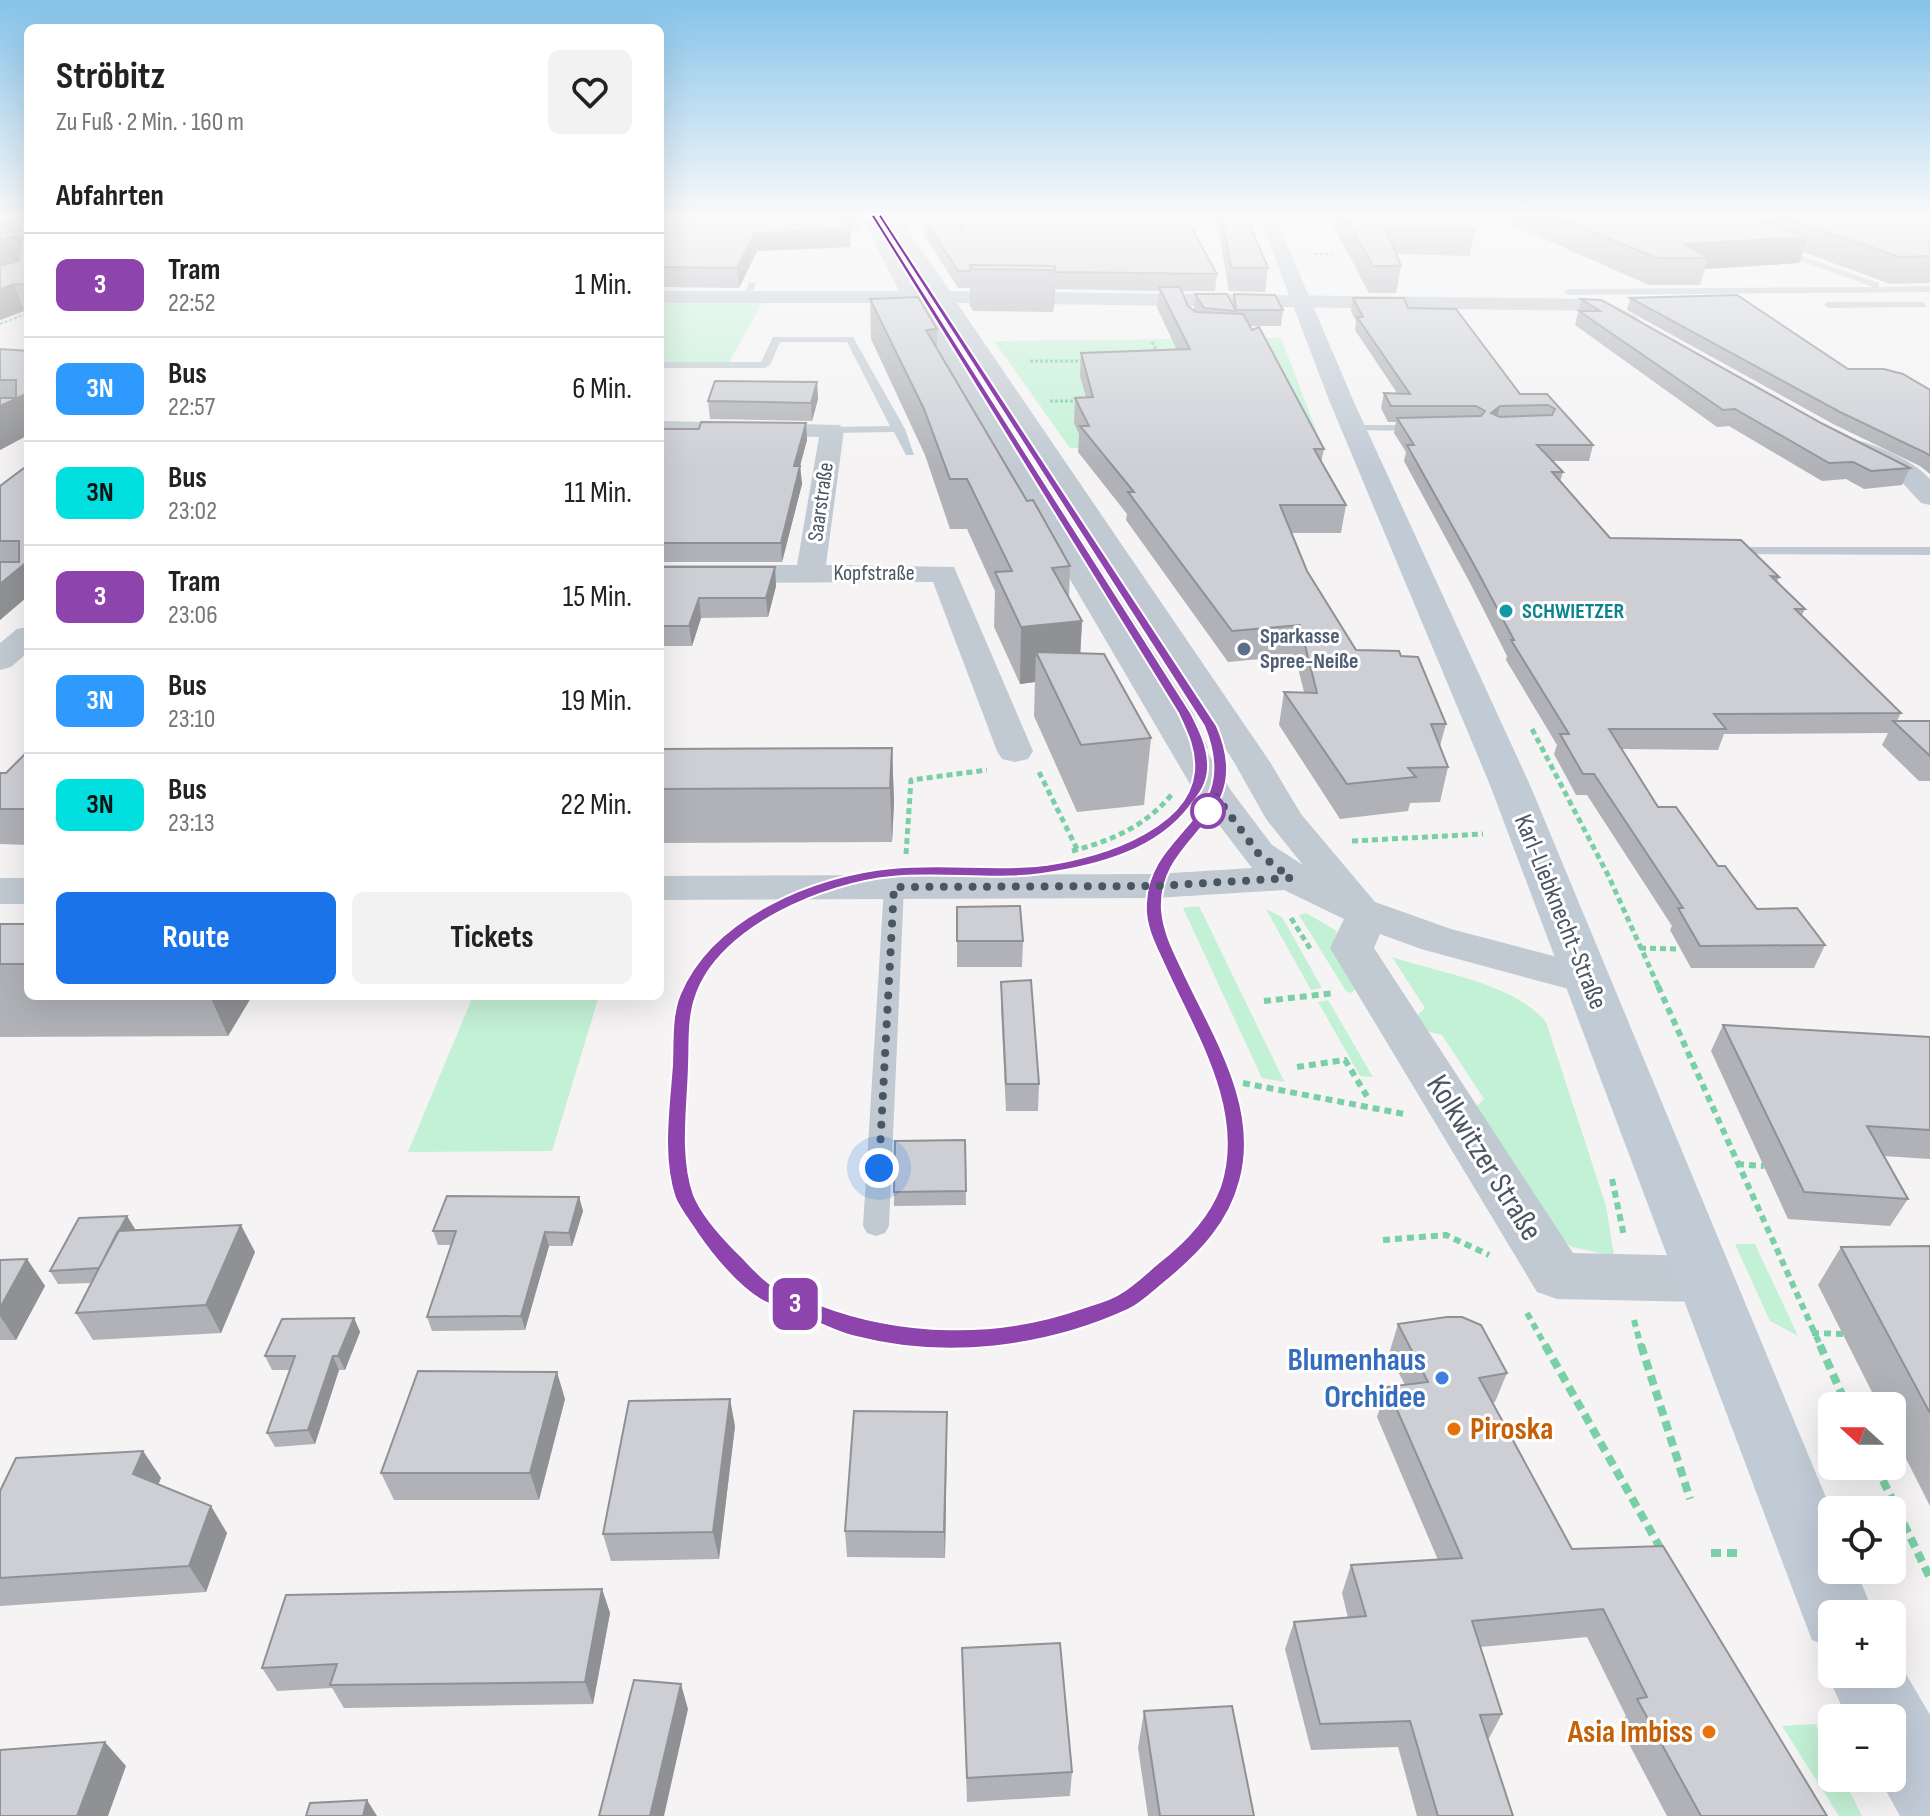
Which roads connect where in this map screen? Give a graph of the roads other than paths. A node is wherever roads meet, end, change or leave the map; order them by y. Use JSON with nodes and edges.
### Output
{"nodes":[{"id":1,"x":926,"y":301,"type":"edge"},
{"id":2,"x":931,"y":301,"type":"edge"},
{"id":3,"x":1064,"y":301,"type":"edge"},
{"id":4,"x":1258,"y":301,"type":"edge"},
{"id":5,"x":1300,"y":301,"type":"edge"},
{"id":6,"x":1387,"y":301,"type":"edge"},
{"id":7,"x":1914,"y":301,"type":"edge"},
{"id":8,"x":1602,"y":305,"type":"junction"},
{"id":9,"x":1633,"y":305,"type":"edge"},
{"id":10,"x":1817,"y":305,"type":"dead end"},
{"id":11,"x":1655,"y":335,"type":"edge"},
{"id":12,"x":664,"y":365,"type":"edge"},
{"id":13,"x":664,"y":428,"type":"edge"},
{"id":14,"x":1353,"y":428,"type":"junction"},
{"id":15,"x":1442,"y":428,"type":"edge"},
{"id":16,"x":899,"y":429,"type":"junction"},
{"id":17,"x":832,"y":430,"type":"junction"},
{"id":18,"x":1840,"y":440,"type":"edge"},
{"id":19,"x":910,"y":453,"type":"dead end"},
{"id":20,"x":1920,"y":477,"type":"edge"},
{"id":21,"x":1930,"y":497,"type":"edge"},
{"id":22,"x":1713,"y":551,"type":"edge"},
{"id":23,"x":1930,"y":551,"type":"edge"},
{"id":24,"x":810,"y":573,"type":"junction"},
{"id":25,"x":664,"y":574,"type":"edge"},
{"id":26,"x":24,"y":639,"type":"edge"},
{"id":27,"x":0,"y":660,"type":"edge"},
{"id":28,"x":1025,"y":758,"type":"road end"},
{"id":29,"x":900,"y":874,"type":"junction"},
{"id":30,"x":1346,"y":877,"type":"junction"},
{"id":31,"x":1291,"y":878,"type":"junction"},
{"id":32,"x":664,"y":888,"type":"edge"},
{"id":33,"x":0,"y":891,"type":"edge"},
{"id":34,"x":24,"y":891,"type":"edge"},
{"id":35,"x":1587,"y":979,"type":"junction"},
{"id":36,"x":876,"y":1226,"type":"dead end"},
{"id":37,"x":1703,"y":1279,"type":"junction"},
{"id":38,"x":1832,"y":1600,"type":"edge"},
{"id":39,"x":1906,"y":1749,"type":"edge"},
{"id":40,"x":1930,"y":1791,"type":"edge"}],
"edges":[{"from":1,"to":31,"type":"street"},
{"from":2,"to":30,"type":"street"},
{"from":3,"to":4,"type":"street"},
{"from":5,"to":14,"type":"main road","name":"Karl-Liebknecht-Straße"},
{"from":6,"to":8,"type":"street"},
{"from":7,"to":10,"type":"lane"},
{"from":8,"to":9,"type":"lane"},
{"from":8,"to":11,"type":"street"},
{"from":12,"to":16,"type":"lane"},
{"from":13,"to":17,"type":"street","name":"Saarstraße"},
{"from":14,"to":15,"type":"lane"},
{"from":14,"to":35,"type":"main road","name":"Karl-Liebknecht-Straße"},
{"from":16,"to":17,"type":"lane","name":"Saarstraße"},
{"from":16,"to":19,"type":"lane"},
{"from":17,"to":24,"type":"street","name":"Saarstraße"},
{"from":18,"to":20,"type":"street"},
{"from":20,"to":21,"type":"street"},
{"from":22,"to":23,"type":"lane"},
{"from":24,"to":25,"type":"street","name":"Kopfstraße"},
{"from":24,"to":28,"type":"street","name":"Kopfstraße"},
{"from":26,"to":27,"type":"street"},
{"from":29,"to":31,"type":"street"},
{"from":29,"to":32,"type":"street"},
{"from":29,"to":36,"type":"lane"},
{"from":30,"to":31,"type":"street"},
{"from":30,"to":35,"type":"street"},
{"from":30,"to":37,"type":"street","name":"Kolkwitzer Straße"},
{"from":33,"to":34,"type":"street"},
{"from":35,"to":37,"type":"main road","name":"Karl-Liebknecht-Straße"},
{"from":37,"to":38,"type":"main road","name":"Karl-Liebknecht-Straße"},
{"from":39,"to":40,"type":"main road"}]}
